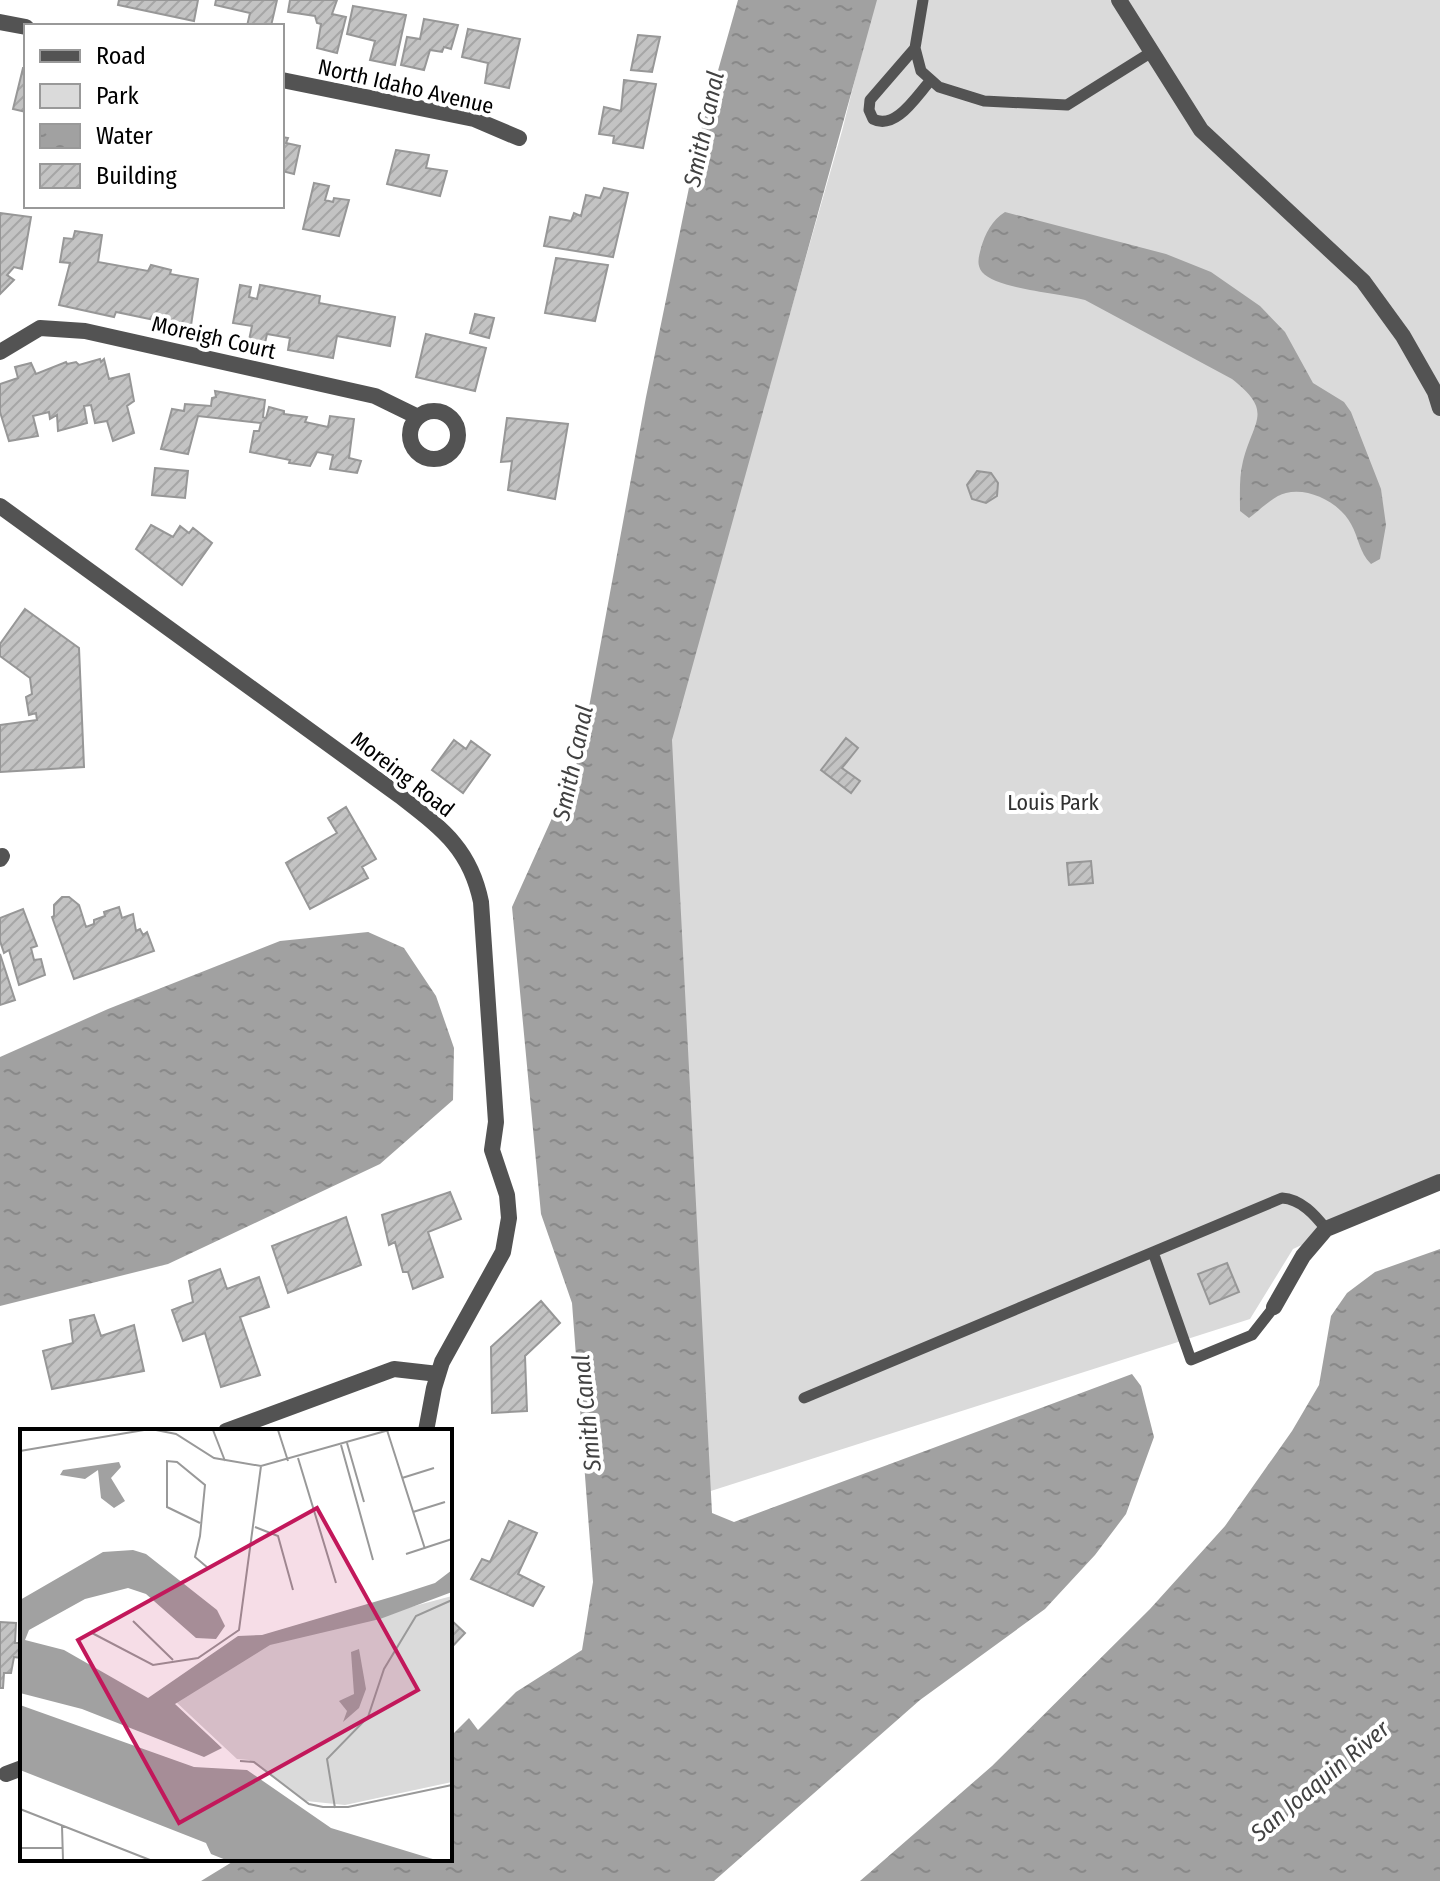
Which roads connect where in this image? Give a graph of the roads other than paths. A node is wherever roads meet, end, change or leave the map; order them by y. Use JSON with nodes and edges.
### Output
{"nodes":[{"id":1,"x":923,"y":0,"type":"edge"},
{"id":2,"x":1119,"y":0,"type":"edge"},
{"id":3,"x":0,"y":22,"type":"edge"},
{"id":4,"x":24,"y":27,"type":"edge"},
{"id":5,"x":915,"y":48,"type":"junction"},
{"id":6,"x":1150,"y":53,"type":"junction"},
{"id":7,"x":284,"y":80,"type":"edge"},
{"id":8,"x":931,"y":80,"type":"junction"},
{"id":9,"x":519,"y":138,"type":"dead end"},
{"id":10,"x":0,"y":352,"type":"edge"},
{"id":11,"x":1440,"y":408,"type":"edge"},
{"id":12,"x":418,"y":417,"type":"dead end"},
{"id":13,"x":0,"y":506,"type":"edge"},
{"id":14,"x":1440,"y":1182,"type":"edge"},
{"id":15,"x":1326,"y":1229,"type":"junction"},
{"id":16,"x":1153,"y":1252,"type":"junction"},
{"id":17,"x":1274,"y":1307,"type":"joint"},
{"id":18,"x":438,"y":1374,"type":"junction"},
{"id":19,"x":804,"y":1398,"type":"dead end"},
{"id":20,"x":231,"y":1429,"type":"edge"},
{"id":21,"x":426,"y":1429,"type":"edge"}],
"edges":[{"from":1,"to":5,"type":"lane"},
{"from":2,"to":6,"type":"street"},
{"from":3,"to":4,"type":"street"},
{"from":5,"to":8,"type":"lane"},
{"from":5,"to":8,"type":"lane"},
{"from":6,"to":8,"type":"lane"},
{"from":6,"to":11,"type":"street"},
{"from":7,"to":9,"type":"street","name":"North Idaho Avenue"},
{"from":10,"to":12,"type":"street","name":"Moreigh Court"},
{"from":13,"to":18,"type":"street","name":"Moreing Road"},
{"from":14,"to":15,"type":"street"},
{"from":15,"to":16,"type":"lane"},
{"from":15,"to":17,"type":"street"},
{"from":16,"to":17,"type":"lane"},
{"from":16,"to":19,"type":"lane"},
{"from":18,"to":20,"type":"street"},
{"from":18,"to":21,"type":"street","name":"Moreing Road"}]}
